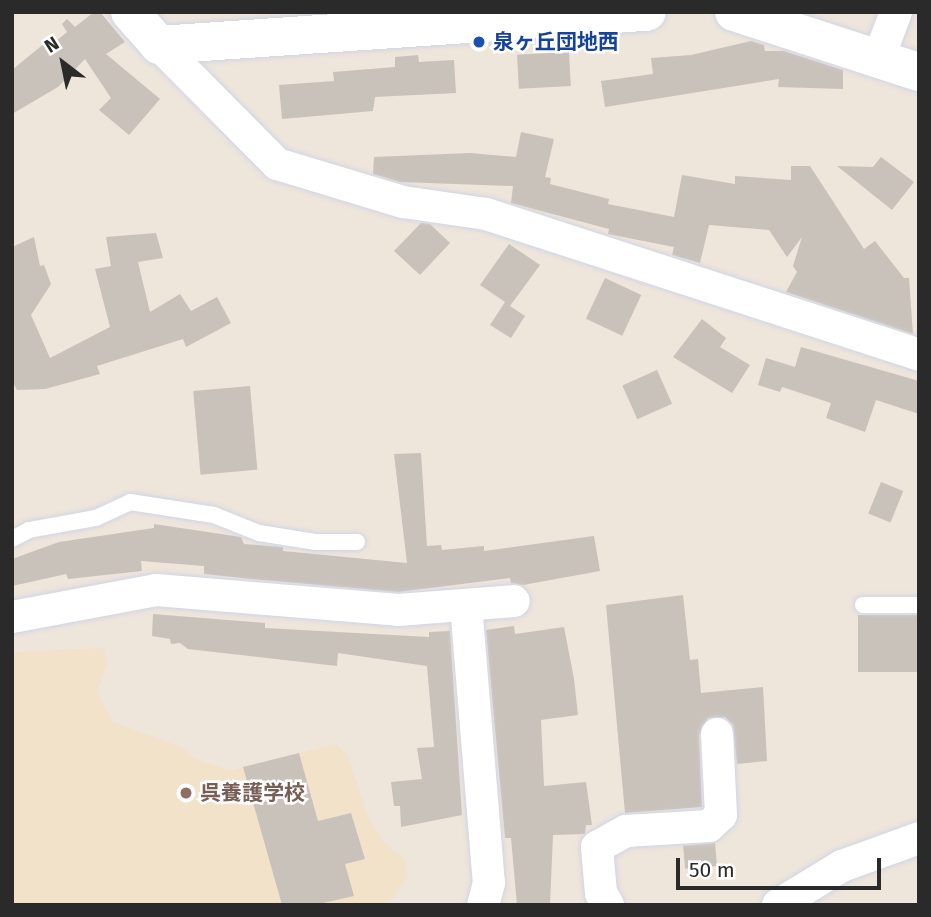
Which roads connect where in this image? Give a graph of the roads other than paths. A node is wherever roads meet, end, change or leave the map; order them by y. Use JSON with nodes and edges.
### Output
{"nodes":[{"id":1,"x":130,"y":12,"type":"edge"},
{"id":2,"x":647,"y":12,"type":"edge"},
{"id":3,"x":734,"y":12,"type":"edge"},
{"id":4,"x":896,"y":12,"type":"edge"},
{"id":5,"x":159,"y":45,"type":"junction"},
{"id":6,"x":879,"y":58,"type":"junction"},
{"id":7,"x":919,"y":72,"type":"edge"},
{"id":8,"x":919,"y":355,"type":"edge"},
{"id":9,"x":12,"y":539,"type":"edge"},
{"id":10,"x":357,"y":542,"type":"dead end"},
{"id":11,"x":514,"y":601,"type":"dead end"},
{"id":12,"x":466,"y":605,"type":"junction"},
{"id":13,"x":863,"y":605,"type":"dead end"},
{"id":14,"x":919,"y":605,"type":"edge"},
{"id":15,"x":12,"y":617,"type":"edge"},
{"id":16,"x":717,"y":734,"type":"dead end"},
{"id":17,"x":919,"y":838,"type":"edge"},
{"id":18,"x":483,"y":905,"type":"edge"},
{"id":19,"x":608,"y":905,"type":"edge"},
{"id":20,"x":778,"y":905,"type":"edge"}],
"edges":[{"from":1,"to":5,"type":"street"},
{"from":2,"to":5,"type":"street"},
{"from":3,"to":6,"type":"street"},
{"from":4,"to":6,"type":"street"},
{"from":5,"to":8,"type":"street"},
{"from":6,"to":7,"type":"street"},
{"from":9,"to":10,"type":"lane"},
{"from":11,"to":12,"type":"street"},
{"from":12,"to":15,"type":"street"},
{"from":12,"to":18,"type":"street"},
{"from":13,"to":14,"type":"lane"},
{"from":16,"to":19,"type":"street"},
{"from":17,"to":20,"type":"street"}]}
